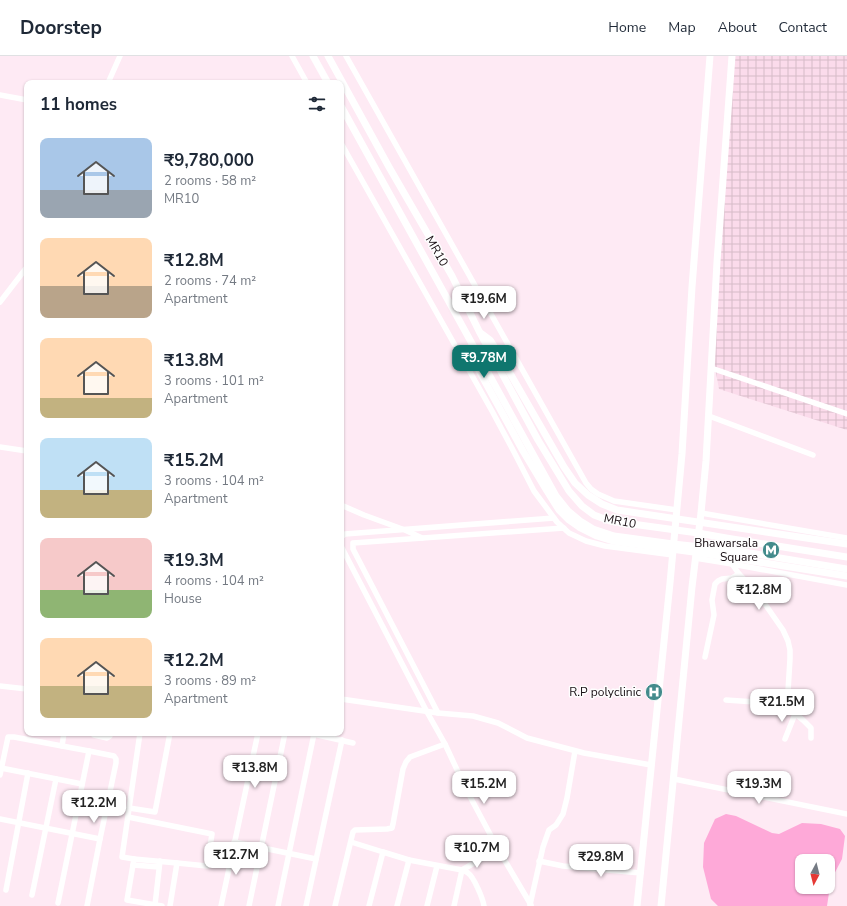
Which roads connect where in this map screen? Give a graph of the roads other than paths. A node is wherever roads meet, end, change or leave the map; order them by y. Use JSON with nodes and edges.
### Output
{"nodes":[{"id":1,"x":120,"y":56,"type":"edge"},
{"id":2,"x":292,"y":56,"type":"edge"},
{"id":3,"x":313,"y":56,"type":"edge"},
{"id":4,"x":328,"y":56,"type":"edge"},
{"id":5,"x":346,"y":56,"type":"edge"},
{"id":6,"x":710,"y":56,"type":"edge"},
{"id":7,"x":732,"y":56,"type":"edge"},
{"id":8,"x":109,"y":80,"type":"edge"},
{"id":9,"x":305,"y":80,"type":"edge"},
{"id":10,"x":326,"y":80,"type":"edge"},
{"id":11,"x":341,"y":80,"type":"edge"},
{"id":12,"x":344,"y":85,"type":"edge"},
{"id":13,"x":0,"y":95,"type":"edge"},
{"id":14,"x":24,"y":99,"type":"edge"},
{"id":15,"x":344,"y":111,"type":"edge"},
{"id":16,"x":344,"y":148,"type":"edge"},
{"id":17,"x":24,"y":271,"type":"edge"},
{"id":18,"x":0,"y":302,"type":"edge"},
{"id":19,"x":479,"y":332,"type":"junction"},
{"id":20,"x":471,"y":343,"type":"junction"},
{"id":21,"x":711,"y":368,"type":"junction"},
{"id":22,"x":847,"y":414,"type":"edge"},
{"id":23,"x":709,"y":416,"type":"junction"},
{"id":24,"x":0,"y":447,"type":"edge"},
{"id":25,"x":24,"y":451,"type":"edge"},
{"id":26,"x":813,"y":455,"type":"dead end"},
{"id":27,"x":344,"y":506,"type":"edge"},
{"id":28,"x":677,"y":510,"type":"junction"},
{"id":29,"x":701,"y":513,"type":"junction"},
{"id":30,"x":554,"y":518,"type":"junction"},
{"id":31,"x":564,"y":528,"type":"junction"},
{"id":32,"x":405,"y":530,"type":"junction"},
{"id":33,"x":675,"y":530,"type":"junction"},
{"id":34,"x":698,"y":533,"type":"junction"},
{"id":35,"x":344,"y":535,"type":"edge"},
{"id":36,"x":423,"y":538,"type":"junction"},
{"id":37,"x":847,"y":538,"type":"edge"},
{"id":38,"x":674,"y":544,"type":"junction"},
{"id":39,"x":847,"y":544,"type":"edge"},
{"id":40,"x":696,"y":547,"type":"junction"},
{"id":41,"x":344,"y":552,"type":"edge"},
{"id":42,"x":673,"y":555,"type":"junction"},
{"id":43,"x":847,"y":557,"type":"edge"},
{"id":44,"x":695,"y":558,"type":"junction"},
{"id":45,"x":732,"y":564,"type":"junction"},
{"id":46,"x":847,"y":569,"type":"edge"},
{"id":47,"x":739,"y":574,"type":"junction"},
{"id":48,"x":847,"y":576,"type":"edge"},
{"id":49,"x":847,"y":585,"type":"edge"},
{"id":50,"x":705,"y":657,"type":"dead end"},
{"id":51,"x":0,"y":686,"type":"edge"},
{"id":52,"x":24,"y":689,"type":"edge"},
{"id":53,"x":344,"y":699,"type":"edge"},
{"id":54,"x":726,"y":700,"type":"dead end"},
{"id":55,"x":787,"y":707,"type":"junction"},
{"id":56,"x":426,"y":712,"type":"junction"},
{"id":57,"x":438,"y":713,"type":"junction"},
{"id":58,"x":795,"y":714,"type":"junction"},
{"id":59,"x":64,"y":736,"type":"edge"},
{"id":60,"x":94,"y":736,"type":"edge"},
{"id":61,"x":110,"y":736,"type":"edge"},
{"id":62,"x":140,"y":736,"type":"edge"},
{"id":63,"x":169,"y":736,"type":"edge"},
{"id":64,"x":257,"y":736,"type":"edge"},
{"id":65,"x":284,"y":736,"type":"edge"},
{"id":66,"x":311,"y":736,"type":"edge"},
{"id":67,"x":321,"y":736,"type":"edge"},
{"id":68,"x":811,"y":738,"type":"dead end"},
{"id":69,"x":785,"y":739,"type":"dead end"},
{"id":70,"x":342,"y":740,"type":"junction"},
{"id":71,"x":353,"y":743,"type":"dead end"},
{"id":72,"x":446,"y":744,"type":"junction"},
{"id":73,"x":62,"y":746,"type":"junction"},
{"id":74,"x":89,"y":751,"type":"junction"},
{"id":75,"x":575,"y":751,"type":"junction"},
{"id":76,"x":651,"y":765,"type":"junction"},
{"id":77,"x":1,"y":768,"type":"junction"},
{"id":78,"x":28,"y":773,"type":"junction"},
{"id":79,"x":0,"y":775,"type":"edge"},
{"id":80,"x":56,"y":778,"type":"junction"},
{"id":81,"x":674,"y":779,"type":"junction"},
{"id":82,"x":82,"y":784,"type":"junction"},
{"id":83,"x":129,"y":808,"type":"junction"},
{"id":84,"x":847,"y":814,"type":"edge"},
{"id":85,"x":128,"y":817,"type":"junction"},
{"id":86,"x":0,"y":819,"type":"edge"},
{"id":87,"x":18,"y":823,"type":"junction"},
{"id":88,"x":45,"y":829,"type":"junction"},
{"id":89,"x":73,"y":834,"type":"junction"},
{"id":90,"x":100,"y":839,"type":"junction"},
{"id":91,"x":234,"y":842,"type":"junction"},
{"id":92,"x":351,"y":842,"type":"junction"},
{"id":93,"x":261,"y":848,"type":"junction"},
{"id":94,"x":498,"y":849,"type":"junction"},
{"id":95,"x":383,"y":852,"type":"junction"},
{"id":96,"x":289,"y":853,"type":"junction"},
{"id":97,"x":316,"y":859,"type":"junction"},
{"id":98,"x":409,"y":860,"type":"junction"},
{"id":99,"x":539,"y":861,"type":"junction"},
{"id":100,"x":134,"y":862,"type":"junction"},
{"id":101,"x":177,"y":863,"type":"junction"},
{"id":102,"x":160,"y":864,"type":"junction"},
{"id":103,"x":437,"y":866,"type":"junction"},
{"id":104,"x":462,"y":870,"type":"junction"},
{"id":105,"x":641,"y":873,"type":"junction"},
{"id":106,"x":6,"y":890,"type":"dead end"},
{"id":107,"x":32,"y":895,"type":"dead end"},
{"id":108,"x":58,"y":903,"type":"dead end"},
{"id":109,"x":126,"y":903,"type":"edge"},
{"id":110,"x":153,"y":905,"type":"edge"},
{"id":111,"x":530,"y":905,"type":"edge"},
{"id":112,"x":87,"y":906,"type":"edge"},
{"id":113,"x":162,"y":906,"type":"edge"},
{"id":114,"x":170,"y":906,"type":"edge"},
{"id":115,"x":221,"y":906,"type":"edge"},
{"id":116,"x":249,"y":906,"type":"edge"},
{"id":117,"x":278,"y":906,"type":"edge"},
{"id":118,"x":306,"y":906,"type":"edge"},
{"id":119,"x":335,"y":906,"type":"edge"},
{"id":120,"x":369,"y":906,"type":"edge"},
{"id":121,"x":397,"y":906,"type":"edge"},
{"id":122,"x":427,"y":906,"type":"edge"},
{"id":123,"x":454,"y":906,"type":"edge"},
{"id":124,"x":484,"y":906,"type":"edge"},
{"id":125,"x":637,"y":906,"type":"edge"},
{"id":126,"x":661,"y":906,"type":"edge"}],
"edges":[{"from":1,"to":8,"type":"street"},
{"from":2,"to":9,"type":"street"},
{"from":3,"to":10,"type":"main road"},
{"from":4,"to":11,"type":"main road","name":"MR10"},
{"from":5,"to":28,"type":"street"},
{"from":6,"to":28,"type":"main road"},
{"from":7,"to":21,"type":"main road"},
{"from":12,"to":19,"type":"main road","name":"MR10"},
{"from":13,"to":14,"type":"street"},
{"from":15,"to":20,"type":"main road","name":"MR10"},
{"from":16,"to":30,"type":"street"},
{"from":17,"to":18,"type":"street"},
{"from":19,"to":33,"type":"main road","name":"MR10"},
{"from":19,"to":39,"type":"main road"},
{"from":20,"to":38,"type":"main road","name":"MR10"},
{"from":20,"to":48,"type":"main road"},
{"from":21,"to":22,"type":"street"},
{"from":21,"to":23,"type":"main road"},
{"from":23,"to":26,"type":"street"},
{"from":23,"to":29,"type":"main road"},
{"from":24,"to":25,"type":"street"},
{"from":27,"to":32,"type":"street"},
{"from":28,"to":33,"type":"main road"},
{"from":29,"to":34,"type":"main road"},
{"from":29,"to":37,"type":"street"},
{"from":30,"to":31,"type":"street"},
{"from":30,"to":32,"type":"street"},
{"from":31,"to":36,"type":"street"},
{"from":31,"to":42,"type":"street"},
{"from":32,"to":35,"type":"street"},
{"from":32,"to":36,"type":"street"},
{"from":33,"to":34,"type":"main road","name":"MR10"},
{"from":33,"to":38,"type":"main road"},
{"from":34,"to":40,"type":"main road"},
{"from":34,"to":43,"type":"main road","name":"MR10"},
{"from":36,"to":57,"type":"street"},
{"from":38,"to":40,"type":"main road","name":"MR10"},
{"from":38,"to":42,"type":"main road"},
{"from":40,"to":44,"type":"main road"},
{"from":40,"to":46,"type":"main road","name":"MR10"},
{"from":41,"to":56,"type":"street"},
{"from":42,"to":76,"type":"main road"},
{"from":44,"to":45,"type":"street"},
{"from":44,"to":81,"type":"main road"},
{"from":45,"to":47,"type":"street"},
{"from":45,"to":49,"type":"street"},
{"from":47,"to":50,"type":"street"},
{"from":47,"to":55,"type":"street"},
{"from":51,"to":52,"type":"street"},
{"from":53,"to":56,"type":"street"},
{"from":54,"to":55,"type":"street"},
{"from":55,"to":58,"type":"street"},
{"from":56,"to":57,"type":"street"},
{"from":56,"to":72,"type":"street"},
{"from":57,"to":75,"type":"street"},
{"from":58,"to":68,"type":"street"},
{"from":58,"to":69,"type":"street"},
{"from":59,"to":73,"type":"street"},
{"from":60,"to":61,"type":"street"},
{"from":62,"to":83,"type":"street"},
{"from":63,"to":83,"type":"street"},
{"from":64,"to":91,"type":"street"},
{"from":65,"to":93,"type":"street"},
{"from":66,"to":96,"type":"street"},
{"from":67,"to":70,"type":"street"},
{"from":70,"to":71,"type":"street"},
{"from":70,"to":97,"type":"street"},
{"from":72,"to":92,"type":"street"},
{"from":72,"to":94,"type":"street"},
{"from":73,"to":74,"type":"street"},
{"from":73,"to":77,"type":"street"},
{"from":74,"to":82,"type":"street"},
{"from":74,"to":90,"type":"street"},
{"from":75,"to":76,"type":"street"},
{"from":75,"to":99,"type":"street"},
{"from":76,"to":105,"type":"main road"},
{"from":77,"to":78,"type":"street"},
{"from":77,"to":79,"type":"street"},
{"from":78,"to":80,"type":"street"},
{"from":78,"to":87,"type":"street"},
{"from":80,"to":82,"type":"street"},
{"from":80,"to":88,"type":"street"},
{"from":81,"to":84,"type":"street"},
{"from":81,"to":126,"type":"main road"},
{"from":82,"to":89,"type":"street"},
{"from":83,"to":85,"type":"street"},
{"from":85,"to":100,"type":"street"},
{"from":85,"to":101,"type":"street"},
{"from":86,"to":87,"type":"street"},
{"from":87,"to":88,"type":"street"},
{"from":87,"to":106,"type":"street"},
{"from":88,"to":89,"type":"street"},
{"from":88,"to":107,"type":"street"},
{"from":89,"to":90,"type":"street"},
{"from":89,"to":108,"type":"street"},
{"from":90,"to":112,"type":"street"},
{"from":91,"to":93,"type":"street"},
{"from":91,"to":115,"type":"street"},
{"from":92,"to":95,"type":"street"},
{"from":92,"to":119,"type":"street"},
{"from":93,"to":96,"type":"street"},
{"from":93,"to":116,"type":"street"},
{"from":94,"to":104,"type":"street"},
{"from":94,"to":111,"type":"street"},
{"from":95,"to":98,"type":"street"},
{"from":95,"to":120,"type":"street"},
{"from":96,"to":97,"type":"street"},
{"from":96,"to":117,"type":"street"},
{"from":97,"to":118,"type":"street"},
{"from":98,"to":103,"type":"street"},
{"from":98,"to":121,"type":"street"},
{"from":99,"to":105,"type":"street"},
{"from":99,"to":111,"type":"street"},
{"from":100,"to":102,"type":"street"},
{"from":100,"to":109,"type":"street"},
{"from":101,"to":102,"type":"street"},
{"from":101,"to":114,"type":"street"},
{"from":102,"to":110,"type":"street"},
{"from":103,"to":104,"type":"street"},
{"from":103,"to":122,"type":"street"},
{"from":104,"to":123,"type":"street"},
{"from":104,"to":124,"type":"street"},
{"from":105,"to":125,"type":"main road"},
{"from":109,"to":110,"type":"street"},
{"from":110,"to":113,"type":"street"}]}
